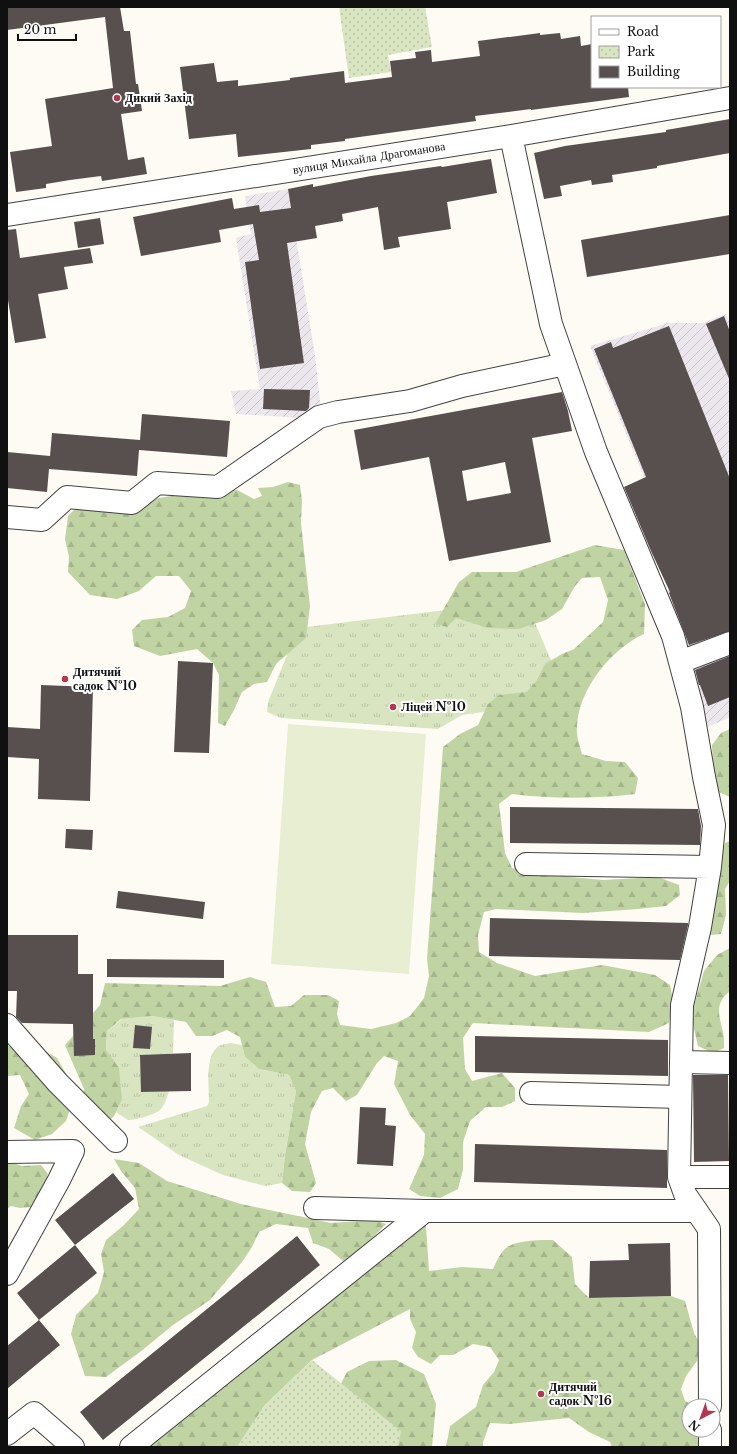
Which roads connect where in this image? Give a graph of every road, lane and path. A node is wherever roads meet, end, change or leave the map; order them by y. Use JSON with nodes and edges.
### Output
{"nodes":[{"id":1,"x":730,"y":98,"type":"edge"},
{"id":2,"x":511,"y":136,"type":"junction"},
{"id":3,"x":7,"y":215,"type":"edge"},
{"id":4,"x":565,"y":364,"type":"junction"},
{"id":5,"x":7,"y":517,"type":"edge"},
{"id":6,"x":730,"y":643,"type":"edge"},
{"id":7,"x":680,"y":662,"type":"junction"},
{"id":8,"x":526,"y":864,"type":"dead end"},
{"id":9,"x":710,"y":867,"type":"junction"},
{"id":10,"x":7,"y":1025,"type":"edge"},
{"id":11,"x":680,"y":1062,"type":"junction"},
{"id":12,"x":730,"y":1063,"type":"edge"},
{"id":13,"x":531,"y":1093,"type":"dead end"},
{"id":14,"x":680,"y":1097,"type":"junction"},
{"id":15,"x":116,"y":1141,"type":"dead end"},
{"id":16,"x":7,"y":1152,"type":"edge"},
{"id":17,"x":679,"y":1177,"type":"junction"},
{"id":18,"x":730,"y":1178,"type":"edge"},
{"id":19,"x":315,"y":1208,"type":"dead end"},
{"id":20,"x":424,"y":1211,"type":"junction"},
{"id":21,"x":696,"y":1211,"type":"junction"},
{"id":22,"x":7,"y":1274,"type":"edge"},
{"id":23,"x":710,"y":1398,"type":"edge"},
{"id":24,"x":7,"y":1434,"type":"edge"},
{"id":25,"x":72,"y":1447,"type":"edge"},
{"id":26,"x":131,"y":1447,"type":"edge"}],
"edges":[{"from":1,"to":2,"type":"street","name":"вулиця Михайла Драгоманова"},
{"from":2,"to":3,"type":"street","name":"вулиця Михайла Драгоманова"},
{"from":2,"to":4,"type":"street"},
{"from":4,"to":5,"type":"street"},
{"from":4,"to":7,"type":"street"},
{"from":6,"to":7,"type":"street"},
{"from":7,"to":9,"type":"street"},
{"from":8,"to":9,"type":"street"},
{"from":9,"to":11,"type":"street"},
{"from":10,"to":15,"type":"street"},
{"from":11,"to":12,"type":"street"},
{"from":11,"to":14,"type":"street"},
{"from":13,"to":14,"type":"street"},
{"from":14,"to":17,"type":"street"},
{"from":16,"to":22,"type":"street"},
{"from":17,"to":18,"type":"street"},
{"from":17,"to":21,"type":"street"},
{"from":19,"to":20,"type":"street"},
{"from":20,"to":21,"type":"street"},
{"from":20,"to":26,"type":"street"},
{"from":21,"to":23,"type":"street"},
{"from":24,"to":25,"type":"street"}]}
